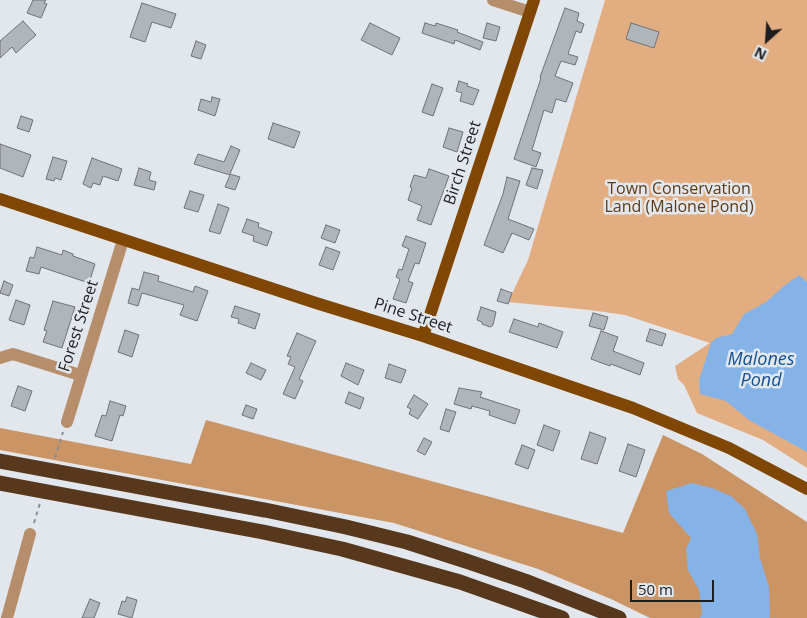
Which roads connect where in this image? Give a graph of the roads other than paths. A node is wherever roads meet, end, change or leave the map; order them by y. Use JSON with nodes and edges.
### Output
{"nodes":[{"id":1,"x":493,"y":0,"type":"edge"},
{"id":2,"x":532,"y":6,"type":"edge"},
{"id":3,"x":0,"y":199,"type":"edge"},
{"id":4,"x":123,"y":240,"type":"junction"},
{"id":5,"x":423,"y":336,"type":"junction"},
{"id":6,"x":0,"y":358,"type":"edge"},
{"id":7,"x":80,"y":375,"type":"junction"},
{"id":8,"x":67,"y":422,"type":"dead end"},
{"id":9,"x":0,"y":461,"type":"edge"},
{"id":10,"x":0,"y":483,"type":"edge"},
{"id":11,"x":807,"y":489,"type":"edge"},
{"id":12,"x":30,"y":534,"type":"dead end"},
{"id":13,"x":7,"y":618,"type":"edge"},
{"id":14,"x":562,"y":618,"type":"edge"},
{"id":15,"x":619,"y":618,"type":"edge"}],
"edges":[{"from":1,"to":2,"type":"street"},
{"from":2,"to":5,"type":"main road","name":"Birch Street"},
{"from":3,"to":4,"type":"main road","name":"Pine Street"},
{"from":4,"to":5,"type":"main road","name":"Pine Street"},
{"from":4,"to":7,"type":"street","name":"Forest Street"},
{"from":5,"to":11,"type":"main road","name":"Pine Street"},
{"from":6,"to":7,"type":"street"},
{"from":7,"to":8,"type":"street","name":"Forest Street"},
{"from":9,"to":15,"type":"highway"},
{"from":10,"to":14,"type":"highway"},
{"from":12,"to":13,"type":"street"}]}
